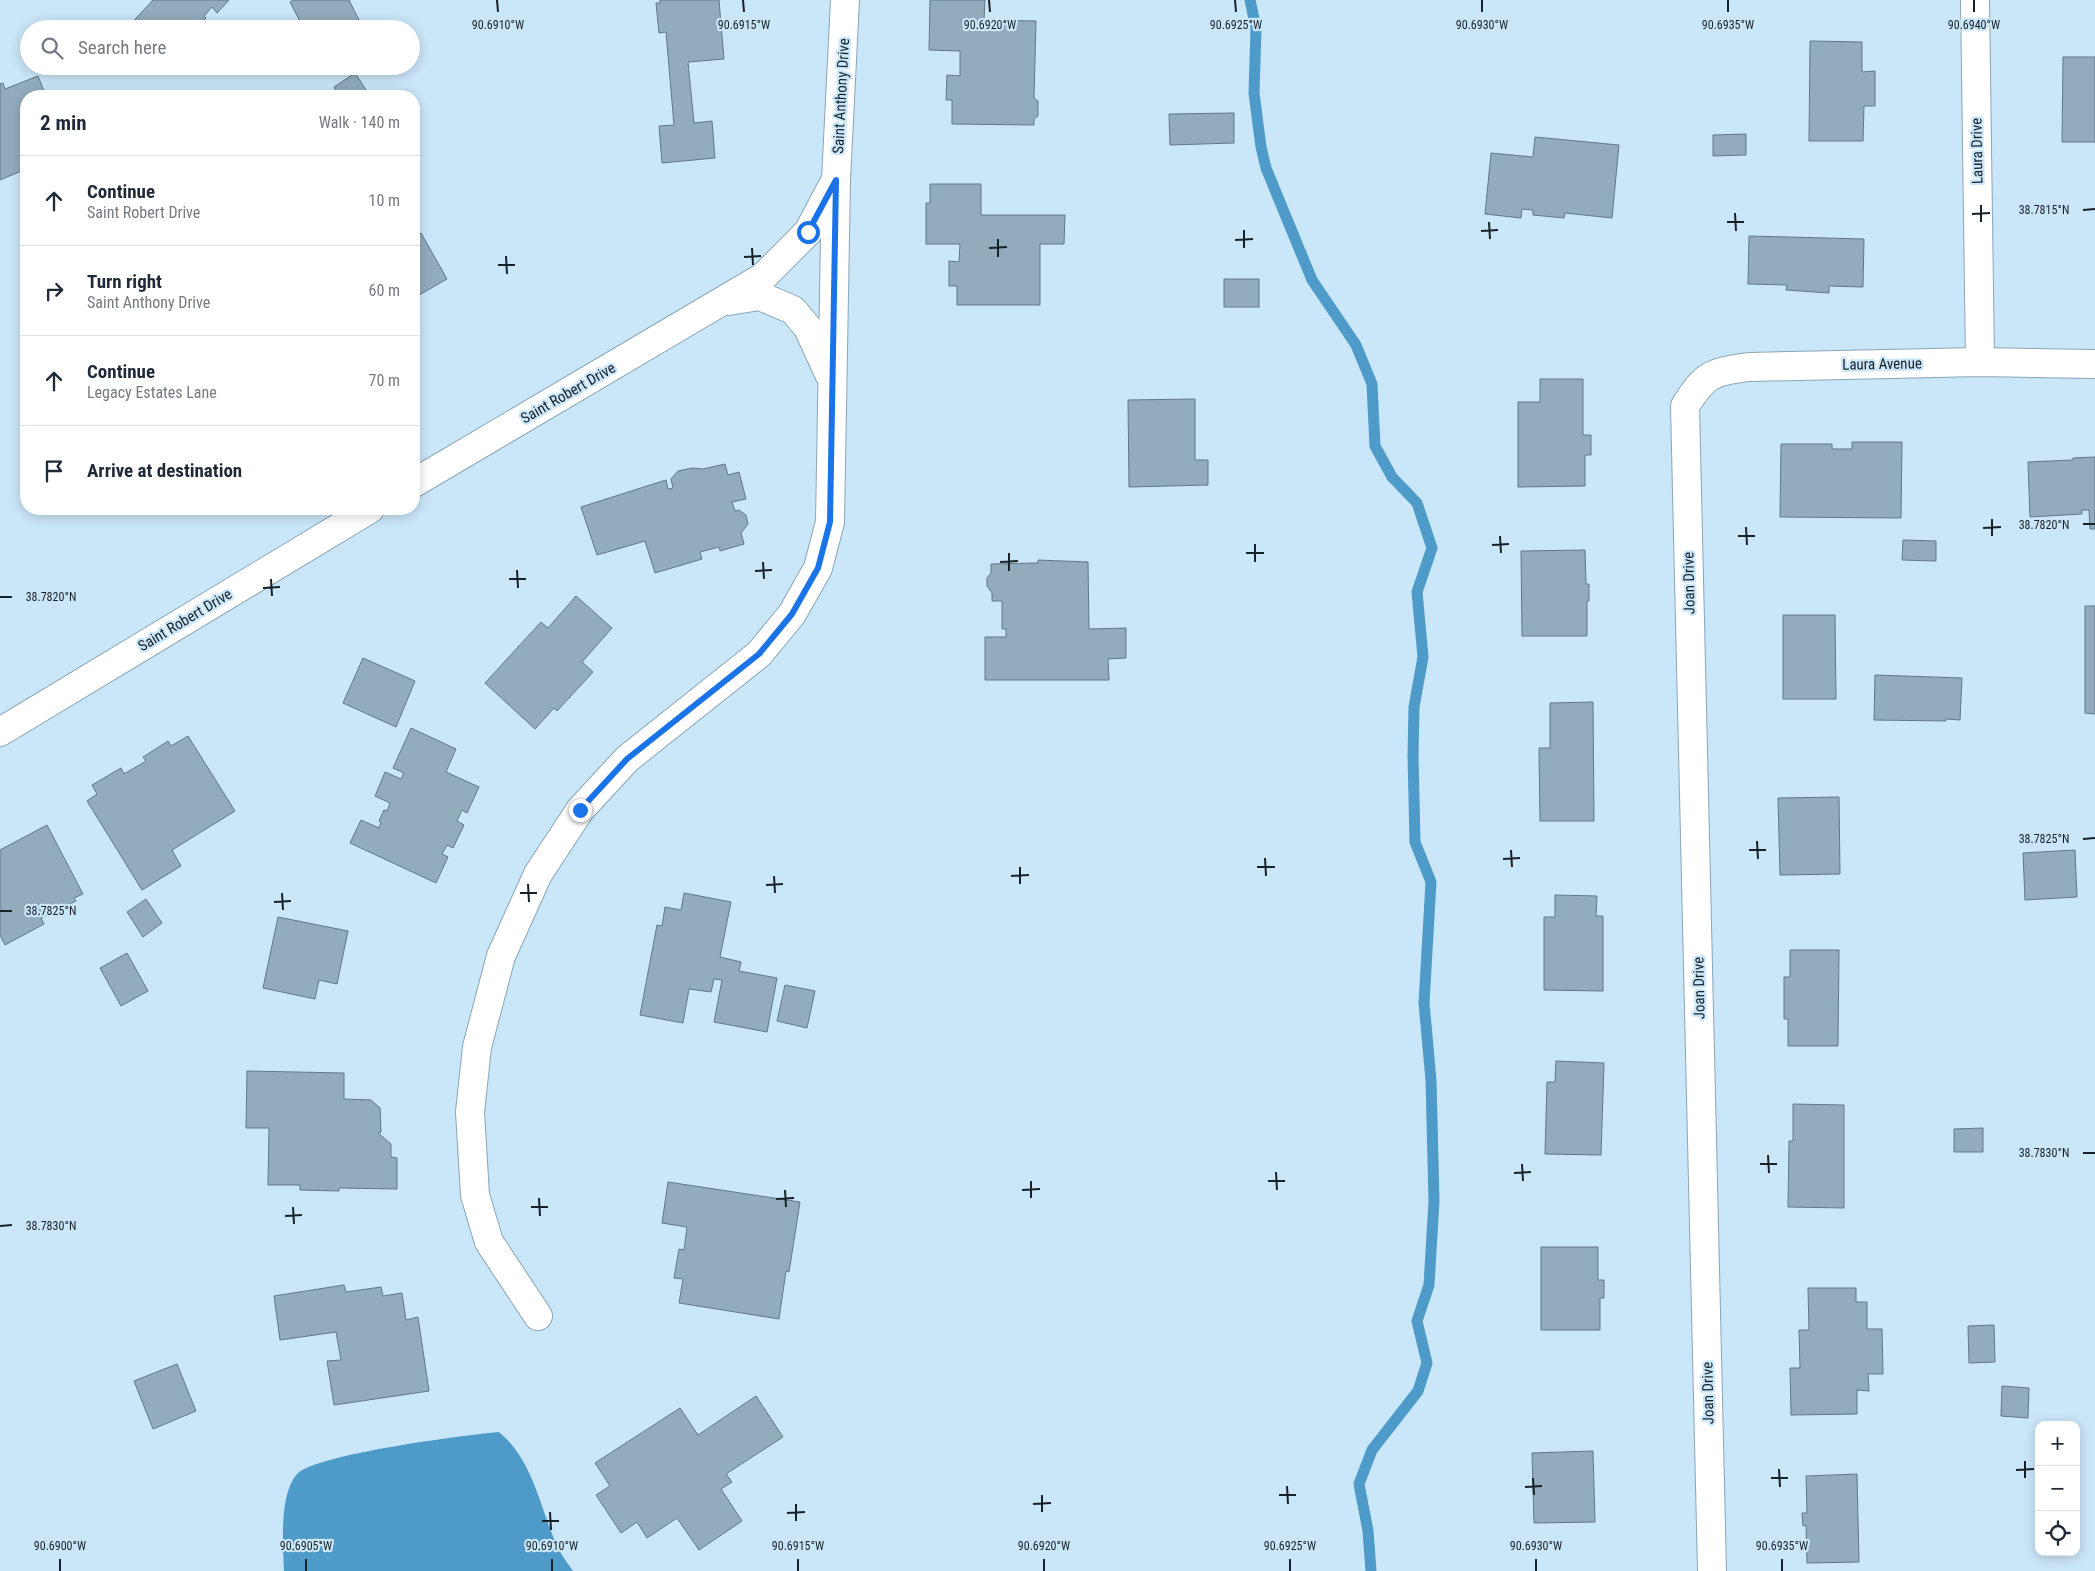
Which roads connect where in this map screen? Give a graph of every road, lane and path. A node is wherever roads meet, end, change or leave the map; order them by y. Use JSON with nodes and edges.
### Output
{"nodes":[{"id":1,"x":846,"y":0,"type":"edge"},
{"id":2,"x":1975,"y":0,"type":"edge"},
{"id":3,"x":836,"y":180,"type":"junction"},
{"id":4,"x":721,"y":302,"type":"junction"},
{"id":5,"x":1980,"y":362,"type":"junction"},
{"id":6,"x":2095,"y":364,"type":"edge"},
{"id":7,"x":832,"y":382,"type":"junction"},
{"id":8,"x":1685,"y":406,"type":"joint"},
{"id":9,"x":420,"y":479,"type":"edge"},
{"id":10,"x":360,"y":515,"type":"edge"},
{"id":11,"x":0,"y":732,"type":"edge"},
{"id":12,"x":538,"y":1316,"type":"dead end"},
{"id":13,"x":1712,"y":1571,"type":"edge"}],
"edges":[{"from":1,"to":3,"type":"street","name":"Saint Anthony Drive"},
{"from":2,"to":5,"type":"street","name":"Laura Drive"},
{"from":3,"to":4,"type":"street","name":"Saint Robert Drive"},
{"from":3,"to":7,"type":"street","name":"Saint Anthony Drive"},
{"from":4,"to":7,"type":"street","name":"Saint Robert Drive"},
{"from":4,"to":9,"type":"street","name":"Saint Robert Drive"},
{"from":5,"to":6,"type":"street","name":"Laura Avenue"},
{"from":5,"to":8,"type":"street","name":"Laura Avenue"},
{"from":7,"to":12,"type":"street","name":"Saint Anthony Drive"},
{"from":8,"to":13,"type":"street","name":"Joan Drive"},
{"from":10,"to":11,"type":"street","name":"Saint Robert Drive"}]}
